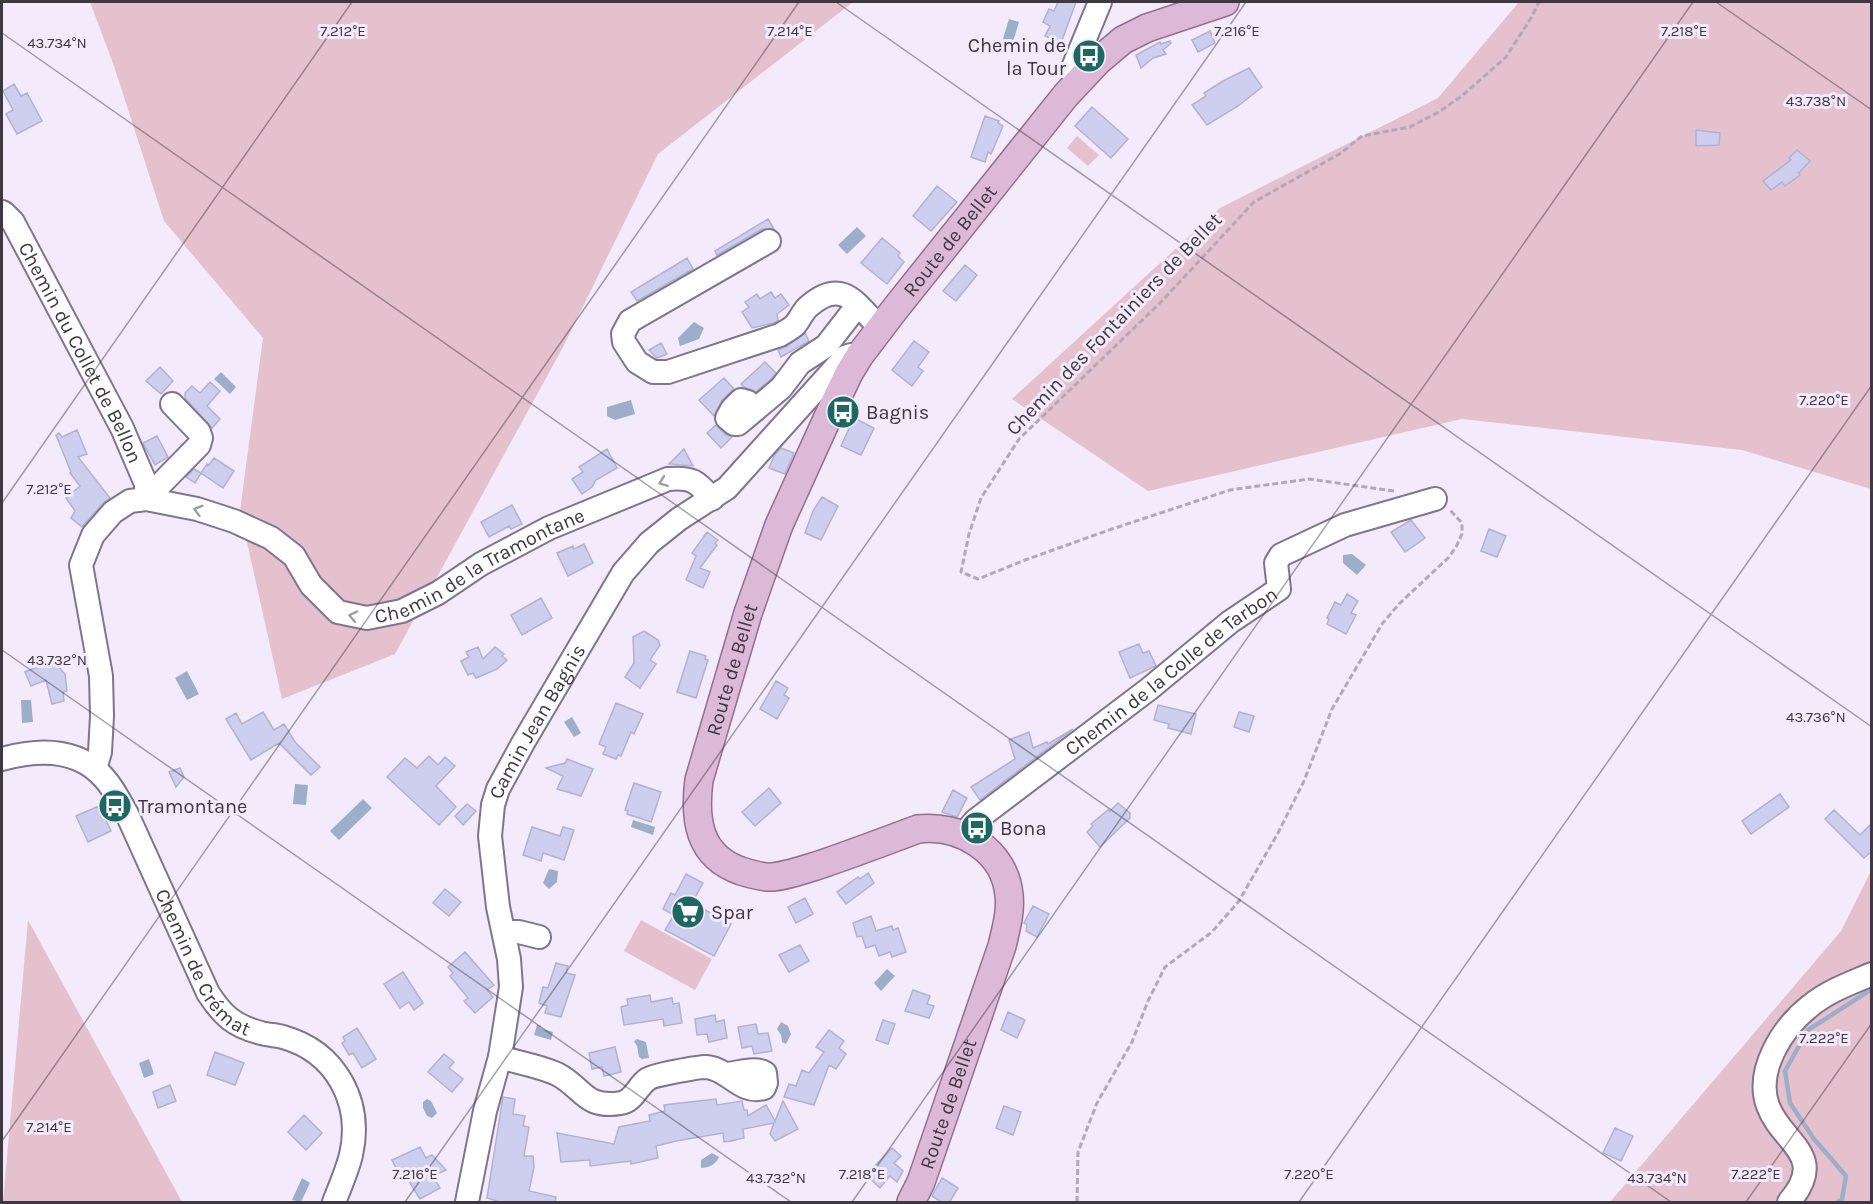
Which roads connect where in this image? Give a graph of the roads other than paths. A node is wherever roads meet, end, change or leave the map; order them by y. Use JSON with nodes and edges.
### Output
{"nodes":[{"id":1,"x":1100,"y":2,"type":"edge"},
{"id":2,"x":1225,"y":2,"type":"edge"},
{"id":3,"x":1078,"y":81,"type":"junction"},
{"id":4,"x":2,"y":212,"type":"edge"},
{"id":5,"x":770,"y":242,"type":"dead end"},
{"id":6,"x":858,"y":306,"type":"junction"},
{"id":7,"x":880,"y":328,"type":"junction"},
{"id":8,"x":860,"y":355,"type":"junction"},
{"id":9,"x":172,"y":404,"type":"dead end"},
{"id":10,"x":755,"y":410,"type":"dead end"},
{"id":11,"x":146,"y":498,"type":"junction"},
{"id":12,"x":712,"y":499,"type":"junction"},
{"id":13,"x":1435,"y":499,"type":"road end"},
{"id":14,"x":2,"y":759,"type":"edge"},
{"id":15,"x":95,"y":769,"type":"junction"},
{"id":16,"x":964,"y":834,"type":"junction"},
{"id":17,"x":504,"y":932,"type":"junction"},
{"id":18,"x":539,"y":937,"type":"dead end"},
{"id":19,"x":1872,"y":974,"type":"edge"},
{"id":20,"x":500,"y":1058,"type":"junction"},
{"id":21,"x":725,"y":1074,"type":"dead end"},
{"id":22,"x":334,"y":1203,"type":"edge"},
{"id":23,"x":467,"y":1203,"type":"edge"},
{"id":24,"x":911,"y":1203,"type":"edge"},
{"id":25,"x":1789,"y":1203,"type":"edge"}],
"edges":[{"from":1,"to":3,"type":"street"},
{"from":2,"to":3,"type":"main road","name":"Route de Bellet"},
{"from":3,"to":7,"type":"main road","name":"Route de Bellet"},
{"from":4,"to":11,"type":"street","name":"Chemin du Collet de Bellon"},
{"from":5,"to":6,"type":"street"},
{"from":6,"to":7,"type":"street"},
{"from":6,"to":10,"type":"street"},
{"from":7,"to":8,"type":"main road","name":"Route de Bellet"},
{"from":8,"to":12,"type":"street","name":"Camin Jean Bagnis"},
{"from":8,"to":16,"type":"main road","name":"Route de Bellet"},
{"from":9,"to":11,"type":"street"},
{"from":12,"to":11,"type":"street","name":"Chemin de la Tramontane","one_way":true},
{"from":11,"to":15,"type":"street"},
{"from":12,"to":17,"type":"street","name":"Camin Jean Bagnis"},
{"from":13,"to":16,"type":"street","name":"Chemin de la Colle de Tarbon"},
{"from":14,"to":15,"type":"street","name":"Chemin de Crémat"},
{"from":15,"to":22,"type":"street","name":"Chemin de Crémat"},
{"from":16,"to":24,"type":"main road","name":"Route de Bellet"},
{"from":17,"to":18,"type":"street"},
{"from":17,"to":20,"type":"street","name":"Camin Jean Bagnis"},
{"from":19,"to":25,"type":"street"},
{"from":20,"to":21,"type":"street"},
{"from":20,"to":23,"type":"street","name":"Camin Jean Bagnis"}]}
